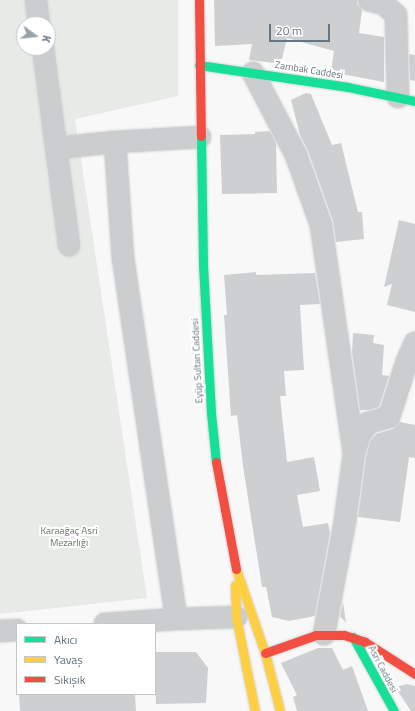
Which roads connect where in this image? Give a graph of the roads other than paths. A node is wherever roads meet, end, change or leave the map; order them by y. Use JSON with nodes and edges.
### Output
{"nodes":[{"id":1,"x":36,"y":0,"type":"edge"},
{"id":2,"x":199,"y":0,"type":"edge"},
{"id":3,"x":369,"y":0,"type":"edge"},
{"id":4,"x":38,"y":16,"type":"edge"},
{"id":5,"x":44,"y":56,"type":"edge"},
{"id":6,"x":199,"y":65,"type":"junction"},
{"id":7,"x":253,"y":73,"type":"junction"},
{"id":8,"x":407,"y":99,"type":"edge"},
{"id":9,"x":200,"y":137,"type":"junction"},
{"id":10,"x":116,"y":142,"type":"junction"},
{"id":11,"x":56,"y":148,"type":"junction"},
{"id":12,"x":69,"y":245,"type":"dead end"},
{"id":13,"x":415,"y":344,"type":"edge"},
{"id":14,"x":354,"y":454,"type":"junction"},
{"id":15,"x":235,"y":565,"type":"junction"},
{"id":16,"x":236,"y":618,"type":"junction"},
{"id":17,"x":176,"y":619,"type":"junction"},
{"id":18,"x":119,"y":623,"type":"edge"},
{"id":19,"x":16,"y":630,"type":"edge"},
{"id":20,"x":0,"y":631,"type":"edge"},
{"id":21,"x":324,"y":634,"type":"junction"},
{"id":22,"x":353,"y":637,"type":"junction"},
{"id":23,"x":265,"y":653,"type":"junction"},
{"id":24,"x":415,"y":674,"type":"edge"},
{"id":25,"x":255,"y":711,"type":"edge"},
{"id":26,"x":280,"y":711,"type":"edge"},
{"id":27,"x":394,"y":711,"type":"edge"}],
"edges":[{"from":1,"to":4,"type":"street"},
{"from":2,"to":6,"type":"main road","name":"Eyüp Sultan Caddesi"},
{"from":3,"to":8,"type":"street"},
{"from":5,"to":11,"type":"street"},
{"from":6,"to":7,"type":"main road","name":"Zambak Caddesi"},
{"from":6,"to":9,"type":"main road","name":"Eyüp Sultan Caddesi"},
{"from":7,"to":8,"type":"main road","name":"Zambak Caddesi"},
{"from":7,"to":14,"type":"street"},
{"from":9,"to":10,"type":"street"},
{"from":9,"to":15,"type":"main road","name":"Eyüp Sultan Caddesi"},
{"from":10,"to":11,"type":"street"},
{"from":10,"to":17,"type":"street"},
{"from":11,"to":12,"type":"street"},
{"from":13,"to":14,"type":"street"},
{"from":14,"to":21,"type":"street"},
{"from":15,"to":16,"type":"main road"},
{"from":15,"to":23,"type":"main road","name":"Eyüp Sultan Caddesi"},
{"from":16,"to":17,"type":"street"},
{"from":16,"to":25,"type":"main road"},
{"from":17,"to":18,"type":"street"},
{"from":19,"to":20,"type":"street"},
{"from":21,"to":22,"type":"main road"},
{"from":21,"to":23,"type":"main road"},
{"from":22,"to":24,"type":"main road"},
{"from":22,"to":27,"type":"main road","name":"Asri Caddesi"},
{"from":23,"to":26,"type":"main road","name":"Eyüp Sultan Caddesi"}]}
